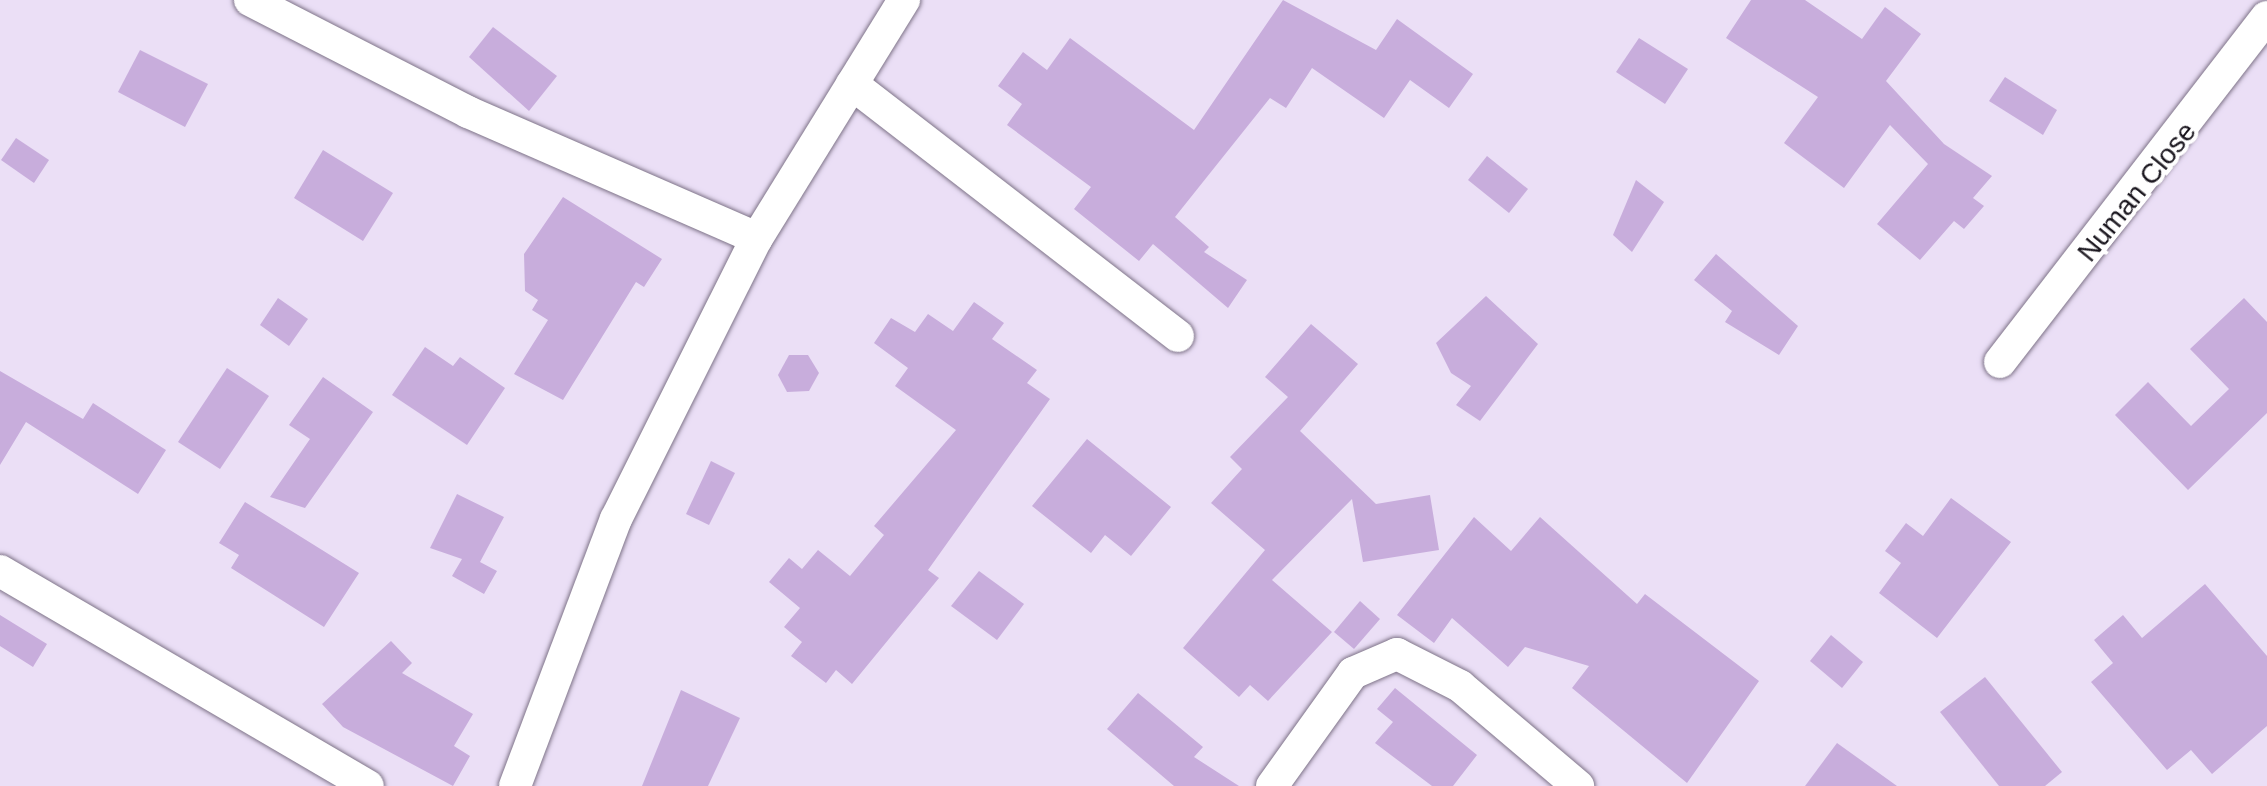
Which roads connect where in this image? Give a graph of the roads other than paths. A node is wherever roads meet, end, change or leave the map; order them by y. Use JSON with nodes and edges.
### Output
{"nodes":[{"id":1,"x":250,"y":0,"type":"edge"},
{"id":2,"x":904,"y":0,"type":"edge"},
{"id":3,"x":2267,"y":18,"type":"edge"},
{"id":4,"x":852,"y":84,"type":"junction"},
{"id":5,"x":757,"y":238,"type":"junction"},
{"id":6,"x":1178,"y":336,"type":"dead end"},
{"id":7,"x":2000,"y":362,"type":"dead end"},
{"id":8,"x":0,"y":570,"type":"edge"},
{"id":9,"x":368,"y":786,"type":"edge"},
{"id":10,"x":515,"y":786,"type":"edge"},
{"id":11,"x":1272,"y":786,"type":"edge"},
{"id":12,"x":1578,"y":786,"type":"edge"}],
"edges":[{"from":1,"to":5,"type":"street"},
{"from":2,"to":4,"type":"street"},
{"from":3,"to":7,"type":"street","name":"Numan Close"},
{"from":4,"to":5,"type":"street"},
{"from":4,"to":6,"type":"street"},
{"from":5,"to":10,"type":"street"},
{"from":8,"to":9,"type":"street"},
{"from":11,"to":12,"type":"street"}]}
